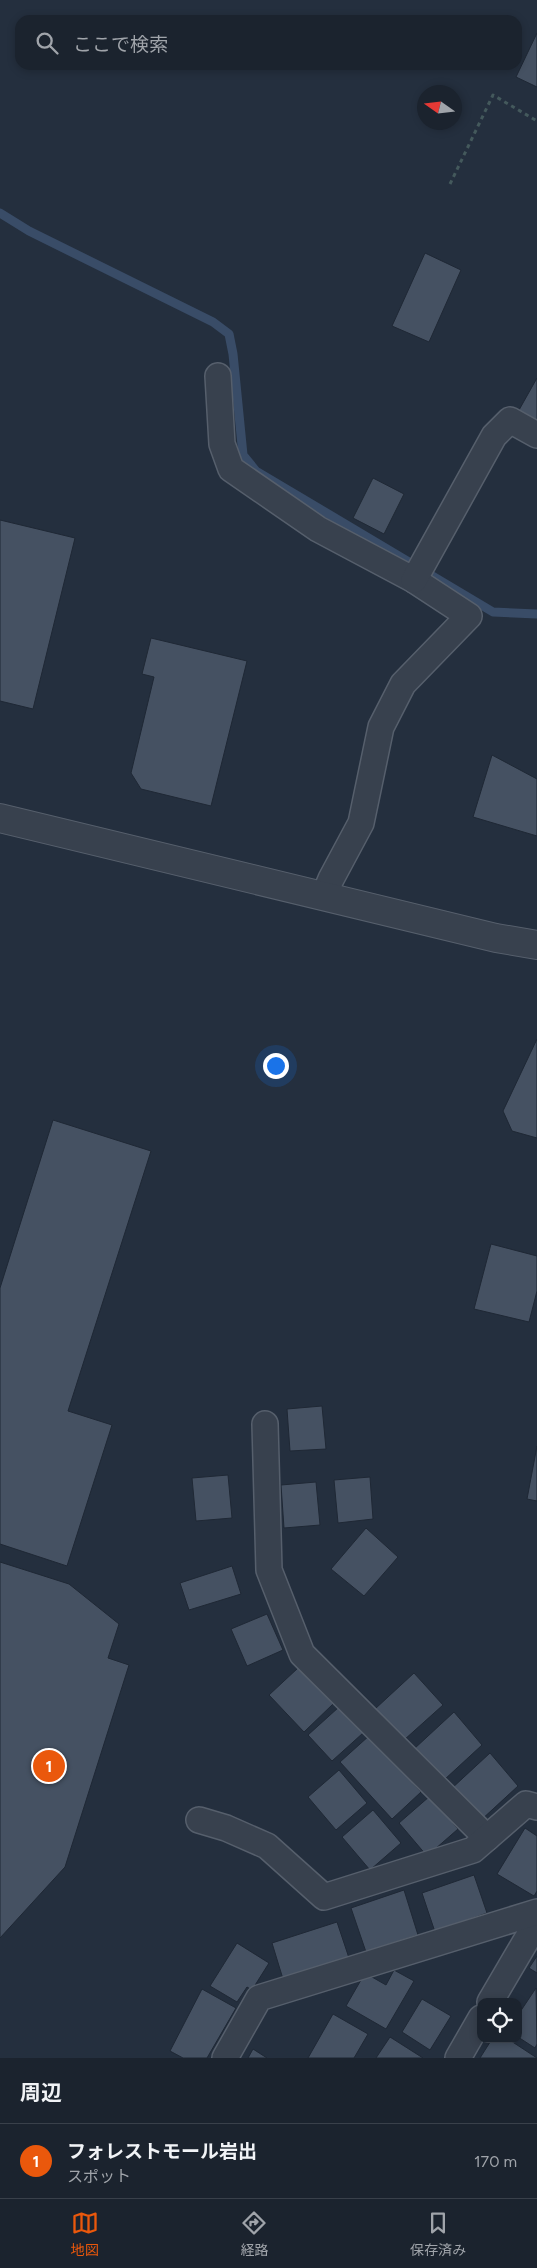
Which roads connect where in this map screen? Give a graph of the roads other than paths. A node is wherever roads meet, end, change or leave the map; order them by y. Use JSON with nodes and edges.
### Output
{"nodes":[{"id":1,"x":218,"y":376,"type":"dead end"},
{"id":2,"x":537,"y":435,"type":"edge"},
{"id":3,"x":414,"y":580,"type":"junction"},
{"id":4,"x":0,"y":818,"type":"edge"},
{"id":5,"x":324,"y":896,"type":"junction"},
{"id":6,"x":537,"y":945,"type":"edge"},
{"id":7,"x":265,"y":1424,"type":"dead end"},
{"id":8,"x":537,"y":1807,"type":"edge"},
{"id":9,"x":199,"y":1820,"type":"dead end"},
{"id":10,"x":487,"y":1838,"type":"junction"},
{"id":11,"x":537,"y":1912,"type":"edge"},
{"id":12,"x":537,"y":1922,"type":"edge"},
{"id":13,"x":492,"y":1998,"type":"edge"},
{"id":14,"x":477,"y":2025,"type":"edge"},
{"id":15,"x":225,"y":2058,"type":"edge"},
{"id":16,"x":458,"y":2058,"type":"edge"}],
"edges":[{"from":1,"to":3,"type":"street"},
{"from":2,"to":3,"type":"street"},
{"from":3,"to":5,"type":"street"},
{"from":4,"to":5,"type":"street"},
{"from":5,"to":6,"type":"street"},
{"from":7,"to":10,"type":"street"},
{"from":8,"to":10,"type":"street"},
{"from":9,"to":10,"type":"street"},
{"from":11,"to":15,"type":"street"},
{"from":12,"to":13,"type":"street"},
{"from":14,"to":16,"type":"street"}]}
